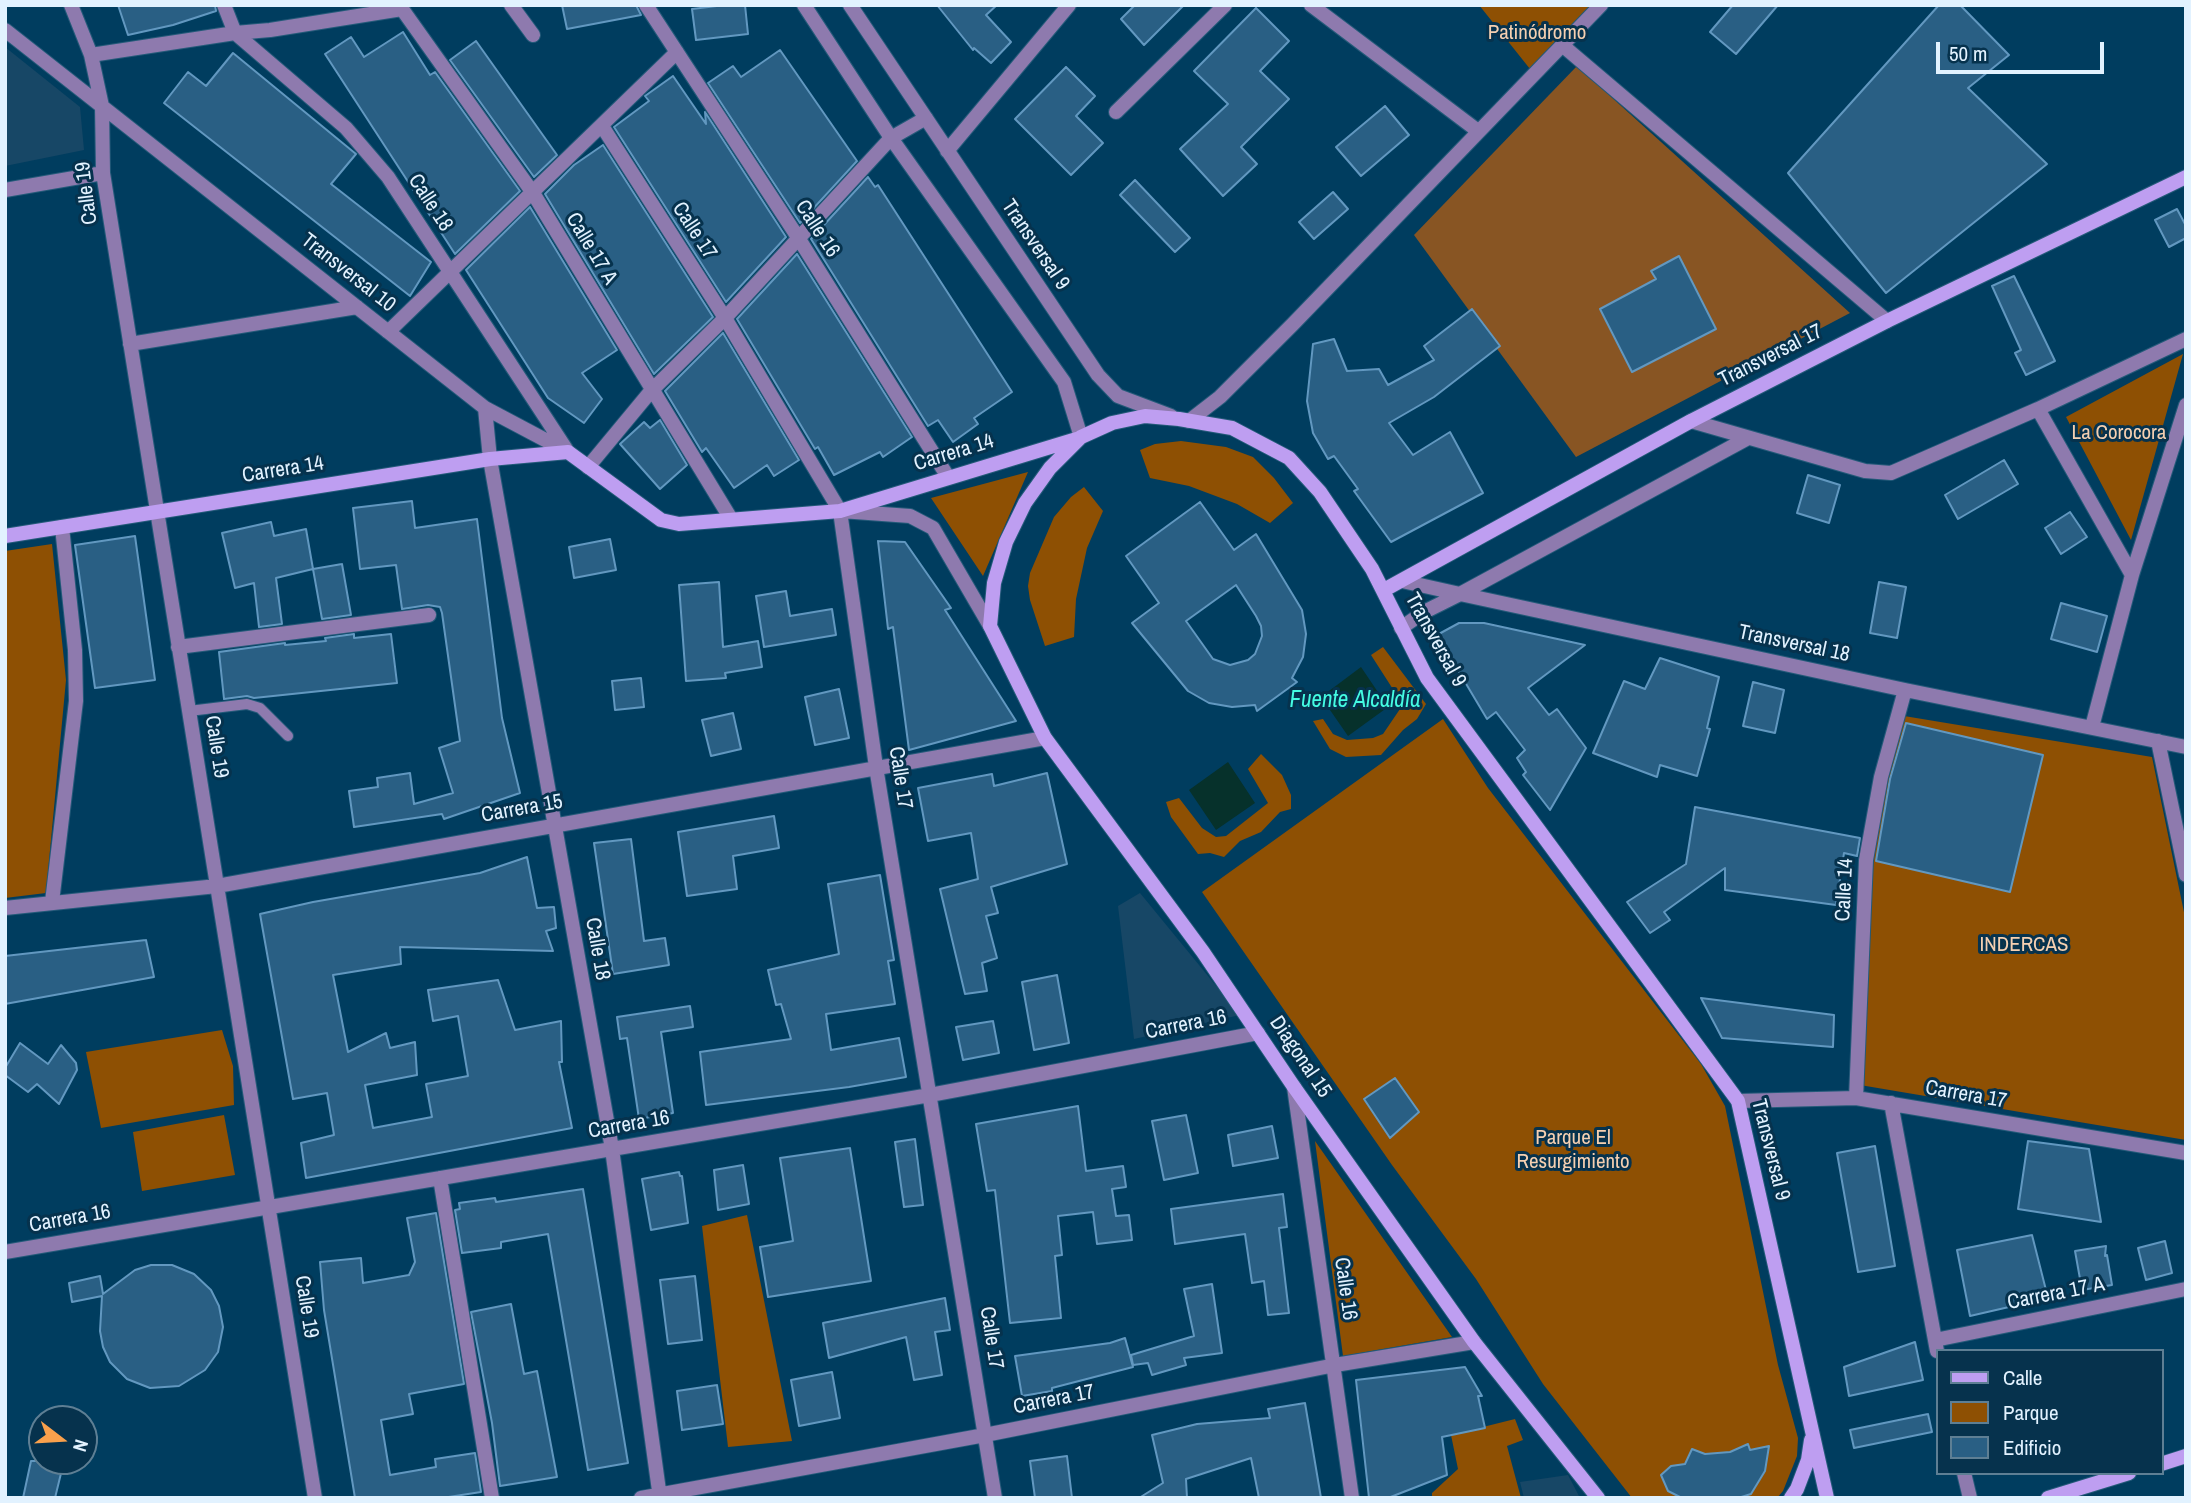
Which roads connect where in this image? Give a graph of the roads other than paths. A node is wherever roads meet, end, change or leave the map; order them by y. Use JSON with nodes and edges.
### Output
{"nodes":[{"id":1,"x":71,"y":5,"type":"edge"},
{"id":2,"x":224,"y":5,"type":"edge"},
{"id":3,"x":511,"y":5,"type":"edge"},
{"id":4,"x":646,"y":5,"type":"edge"},
{"id":5,"x":804,"y":5,"type":"edge"},
{"id":6,"x":850,"y":5,"type":"edge"},
{"id":7,"x":1069,"y":5,"type":"edge"},
{"id":8,"x":1225,"y":5,"type":"edge"},
{"id":9,"x":1311,"y":5,"type":"edge"},
{"id":10,"x":1601,"y":5,"type":"edge"},
{"id":11,"x":5,"y":30,"type":"edge"},
{"id":12,"x":235,"y":33,"type":"junction"},
{"id":13,"x":533,"y":35,"type":"dead end"},
{"id":14,"x":1562,"y":46,"type":"junction"},
{"id":15,"x":677,"y":52,"type":"junction"},
{"id":16,"x":91,"y":55,"type":"junction"},
{"id":17,"x":102,"y":106,"type":"junction"},
{"id":18,"x":1116,"y":112,"type":"dead end"},
{"id":19,"x":926,"y":118,"type":"junction"},
{"id":20,"x":602,"y":126,"type":"junction"},
{"id":21,"x":1479,"y":131,"type":"junction"},
{"id":22,"x":891,"y":138,"type":"junction"},
{"id":23,"x":947,"y":151,"type":"junction"},
{"id":24,"x":103,"y":173,"type":"junction"},
{"id":25,"x":2186,"y":177,"type":"edge"},
{"id":26,"x":5,"y":190,"type":"edge"},
{"id":27,"x":533,"y":193,"type":"junction"},
{"id":28,"x":799,"y":239,"type":"junction"},
{"id":29,"x":449,"y":273,"type":"junction"},
{"id":30,"x":357,"y":307,"type":"junction"},
{"id":31,"x":725,"y":318,"type":"junction"},
{"id":32,"x":1888,"y":321,"type":"junction"},
{"id":33,"x":388,"y":332,"type":"junction"},
{"id":34,"x":2186,"y":339,"type":"edge"},
{"id":35,"x":130,"y":344,"type":"junction"},
{"id":36,"x":651,"y":391,"type":"junction"},
{"id":37,"x":2186,"y":405,"type":"edge"},
{"id":38,"x":485,"y":408,"type":"junction"},
{"id":39,"x":2038,"y":409,"type":"junction"},
{"id":40,"x":1184,"y":420,"type":"junction"},
{"id":41,"x":1691,"y":421,"type":"junction"},
{"id":42,"x":1081,"y":438,"type":"junction"},
{"id":43,"x":1748,"y":438,"type":"junction"},
{"id":44,"x":568,"y":452,"type":"junction"},
{"id":45,"x":490,"y":459,"type":"junction"},
{"id":46,"x":588,"y":467,"type":"junction"},
{"id":47,"x":948,"y":477,"type":"junction"},
{"id":48,"x":840,"y":510,"type":"junction"},
{"id":49,"x":156,"y":512,"type":"junction"},
{"id":50,"x":731,"y":519,"type":"junction"},
{"id":51,"x":679,"y":524,"type":"joint"},
{"id":52,"x":62,"y":527,"type":"junction"},
{"id":53,"x":6,"y":533,"type":"edge"},
{"id":54,"x":2132,"y":575,"type":"junction"},
{"id":55,"x":1402,"y":581,"type":"junction"},
{"id":56,"x":1384,"y":590,"type":"junction"},
{"id":57,"x":1460,"y":594,"type":"junction"},
{"id":58,"x":429,"y":615,"type":"dead end"},
{"id":59,"x":990,"y":626,"type":"junction"},
{"id":60,"x":1401,"y":628,"type":"junction"},
{"id":61,"x":178,"y":647,"type":"junction"},
{"id":62,"x":1905,"y":690,"type":"junction"},
{"id":63,"x":189,"y":711,"type":"junction"},
{"id":64,"x":2092,"y":727,"type":"junction"},
{"id":65,"x":288,"y":736,"type":"dead end"},
{"id":66,"x":1045,"y":737,"type":"junction"},
{"id":67,"x":2158,"y":741,"type":"junction"},
{"id":68,"x":2186,"y":747,"type":"edge"},
{"id":69,"x":876,"y":767,"type":"junction"},
{"id":70,"x":554,"y":825,"type":"junction"},
{"id":71,"x":2186,"y":875,"type":"edge"},
{"id":72,"x":217,"y":886,"type":"junction"},
{"id":73,"x":52,"y":902,"type":"junction"},
{"id":74,"x":5,"y":908,"type":"edge"},
{"id":75,"x":1258,"y":1033,"type":"junction"},
{"id":76,"x":1294,"y":1087,"type":"junction"},
{"id":77,"x":930,"y":1095,"type":"junction"},
{"id":78,"x":1856,"y":1098,"type":"junction"},
{"id":79,"x":1738,"y":1101,"type":"junction"},
{"id":80,"x":1891,"y":1103,"type":"junction"},
{"id":81,"x":612,"y":1149,"type":"junction"},
{"id":82,"x":2186,"y":1153,"type":"edge"},
{"id":83,"x":440,"y":1178,"type":"junction"},
{"id":84,"x":268,"y":1207,"type":"junction"},
{"id":85,"x":5,"y":1252,"type":"edge"},
{"id":86,"x":2186,"y":1289,"type":"edge"},
{"id":87,"x":1474,"y":1342,"type":"junction"},
{"id":88,"x":1936,"y":1346,"type":"edge"},
{"id":89,"x":1335,"y":1365,"type":"junction"},
{"id":90,"x":1812,"y":1429,"type":"junction"},
{"id":91,"x":985,"y":1435,"type":"junction"},
{"id":92,"x":2186,"y":1456,"type":"edge"},
{"id":93,"x":2163,"y":1463,"type":"edge"},
{"id":94,"x":1964,"y":1475,"type":"edge"},
{"id":95,"x":2123,"y":1475,"type":"edge"},
{"id":96,"x":659,"y":1497,"type":"edge"},
{"id":97,"x":315,"y":1498,"type":"edge"},
{"id":98,"x":492,"y":1498,"type":"edge"},
{"id":99,"x":641,"y":1498,"type":"edge"},
{"id":100,"x":995,"y":1498,"type":"edge"},
{"id":101,"x":1352,"y":1498,"type":"edge"},
{"id":102,"x":1598,"y":1498,"type":"edge"},
{"id":103,"x":1791,"y":1498,"type":"edge"},
{"id":104,"x":1827,"y":1498,"type":"edge"},
{"id":105,"x":1970,"y":1498,"type":"edge"},
{"id":106,"x":2048,"y":1498,"type":"edge"}],
"edges":[{"from":1,"to":16,"type":"street","name":"Calle 19"},
{"from":2,"to":12,"type":"street","name":"Calle 18"},
{"from":3,"to":13,"type":"street"},
{"from":4,"to":15,"type":"street","name":"Calle 16"},
{"from":5,"to":22,"type":"street"},
{"from":6,"to":19,"type":"street","name":"Transversal 9"},
{"from":7,"to":23,"type":"street"},
{"from":8,"to":18,"type":"street"},
{"from":9,"to":21,"type":"street"},
{"from":10,"to":14,"type":"street"},
{"from":11,"to":17,"type":"street","name":"Transversal 10"},
{"from":12,"to":16,"type":"street"},
{"from":12,"to":27,"type":"street","name":"Calle 17 A"},
{"from":12,"to":29,"type":"street","name":"Calle 18"},
{"from":14,"to":21,"type":"street"},
{"from":14,"to":32,"type":"street"},
{"from":15,"to":20,"type":"street"},
{"from":15,"to":28,"type":"street","name":"Calle 16"},
{"from":16,"to":17,"type":"street","name":"Calle 19"},
{"from":17,"to":24,"type":"street","name":"Calle 19"},
{"from":17,"to":30,"type":"street","name":"Transversal 10"},
{"from":19,"to":22,"type":"street"},
{"from":19,"to":23,"type":"street","name":"Transversal 9"},
{"from":20,"to":27,"type":"street"},
{"from":20,"to":31,"type":"street","name":"Calle 17"},
{"from":21,"to":40,"type":"street"},
{"from":22,"to":28,"type":"street"},
{"from":22,"to":42,"type":"street"},
{"from":23,"to":40,"type":"street","name":"Transversal 9"},
{"from":24,"to":26,"type":"street"},
{"from":24,"to":35,"type":"street","name":"Calle 19"},
{"from":25,"to":32,"type":"street","name":"Transversal 17"},
{"from":27,"to":29,"type":"street"},
{"from":27,"to":36,"type":"street","name":"Calle 17 A"},
{"from":28,"to":31,"type":"street"},
{"from":28,"to":47,"type":"street","name":"Calle 16"},
{"from":29,"to":33,"type":"street"},
{"from":29,"to":44,"type":"street","name":"Calle 18"},
{"from":30,"to":33,"type":"street","name":"Transversal 10"},
{"from":30,"to":35,"type":"street"},
{"from":31,"to":36,"type":"street"},
{"from":31,"to":48,"type":"street","name":"Calle 17"},
{"from":32,"to":41,"type":"street","name":"Transversal 17"},
{"from":33,"to":38,"type":"street","name":"Transversal 10"},
{"from":34,"to":39,"type":"street"},
{"from":35,"to":49,"type":"street","name":"Calle 19"},
{"from":36,"to":46,"type":"street"},
{"from":36,"to":50,"type":"street","name":"Calle 17 A"},
{"from":37,"to":54,"type":"street"},
{"from":38,"to":44,"type":"street","name":"Transversal 10"},
{"from":38,"to":45,"type":"street","name":"Calle 18"},
{"from":39,"to":43,"type":"street"},
{"from":39,"to":54,"type":"street"},
{"from":40,"to":42,"type":"street"},
{"from":40,"to":56,"type":"street","name":"Transversal 9"},
{"from":41,"to":43,"type":"street"},
{"from":41,"to":55,"type":"street","name":"Transversal 17"},
{"from":42,"to":47,"type":"street","name":"Carrera 14"},
{"from":42,"to":59,"type":"street"},
{"from":43,"to":57,"type":"street"},
{"from":44,"to":45,"type":"street","name":"Carrera 14"},
{"from":44,"to":46,"type":"street","name":"Transversal 10"},
{"from":45,"to":49,"type":"street","name":"Carrera 14"},
{"from":45,"to":70,"type":"street","name":"Calle 18"},
{"from":46,"to":51,"type":"street","name":"Transversal 10"},
{"from":47,"to":48,"type":"street","name":"Carrera 14"},
{"from":48,"to":50,"type":"street","name":"Carrera 14"},
{"from":48,"to":59,"type":"street","name":"Carrera 14"},
{"from":48,"to":69,"type":"street","name":"Calle 17"},
{"from":49,"to":52,"type":"street","name":"Carrera 14"},
{"from":49,"to":61,"type":"street","name":"Calle 19"},
{"from":50,"to":51,"type":"street","name":"Carrera 14"},
{"from":52,"to":53,"type":"street","name":"Carrera 14"},
{"from":52,"to":73,"type":"street"},
{"from":54,"to":64,"type":"street"},
{"from":55,"to":56,"type":"street","name":"Transversal 17"},
{"from":55,"to":57,"type":"street","name":"Transversal 18"},
{"from":56,"to":60,"type":"street","name":"Transversal 9"},
{"from":57,"to":60,"type":"street"},
{"from":57,"to":62,"type":"street","name":"Transversal 18"},
{"from":58,"to":61,"type":"street"},
{"from":59,"to":66,"type":"street","name":"Diagonal 15"},
{"from":60,"to":79,"type":"street","name":"Transversal 9"},
{"from":61,"to":63,"type":"street","name":"Calle 19"},
{"from":62,"to":64,"type":"street","name":"Transversal 18"},
{"from":62,"to":78,"type":"street","name":"Calle 14"},
{"from":63,"to":65,"type":"lane"},
{"from":63,"to":72,"type":"street","name":"Calle 19"},
{"from":64,"to":67,"type":"street","name":"Transversal 18"},
{"from":66,"to":69,"type":"street","name":"Carrera 15"},
{"from":66,"to":75,"type":"street","name":"Diagonal 15"},
{"from":67,"to":68,"type":"street","name":"Transversal 18"},
{"from":67,"to":71,"type":"street"},
{"from":69,"to":70,"type":"street","name":"Carrera 15"},
{"from":69,"to":77,"type":"street","name":"Calle 17"},
{"from":70,"to":72,"type":"street","name":"Carrera 15"},
{"from":70,"to":81,"type":"street","name":"Calle 18"},
{"from":72,"to":73,"type":"street","name":"Carrera 15"},
{"from":72,"to":84,"type":"street","name":"Calle 19"},
{"from":73,"to":74,"type":"street","name":"Carrera 15"},
{"from":75,"to":76,"type":"street","name":"Diagonal 15"},
{"from":75,"to":77,"type":"street","name":"Carrera 16"},
{"from":76,"to":87,"type":"street","name":"Diagonal 15"},
{"from":76,"to":89,"type":"street","name":"Calle 16"},
{"from":77,"to":81,"type":"street","name":"Carrera 16"},
{"from":77,"to":91,"type":"street","name":"Calle 17"},
{"from":78,"to":79,"type":"street","name":"Carrera 17"},
{"from":78,"to":80,"type":"street","name":"Carrera 17"},
{"from":79,"to":90,"type":"street","name":"Transversal 9"},
{"from":80,"to":82,"type":"street","name":"Carrera 17"},
{"from":80,"to":88,"type":"street"},
{"from":81,"to":83,"type":"street","name":"Carrera 16"},
{"from":81,"to":96,"type":"street","name":"Calle 18"},
{"from":83,"to":84,"type":"street","name":"Carrera 16"},
{"from":83,"to":98,"type":"street"},
{"from":84,"to":85,"type":"street","name":"Carrera 16"},
{"from":84,"to":97,"type":"street","name":"Calle 19"},
{"from":86,"to":88,"type":"street","name":"Carrera 17 A"},
{"from":87,"to":89,"type":"street","name":"Carrera 17"},
{"from":87,"to":102,"type":"street","name":"Diagonal 15"},
{"from":89,"to":91,"type":"street","name":"Carrera 17"},
{"from":89,"to":101,"type":"street","name":"Calle 16"},
{"from":90,"to":103,"type":"street"},
{"from":90,"to":104,"type":"street","name":"Transversal 9"},
{"from":91,"to":96,"type":"street","name":"Carrera 17"},
{"from":91,"to":100,"type":"street","name":"Calle 17"},
{"from":92,"to":93,"type":"street"},
{"from":94,"to":105,"type":"street"},
{"from":95,"to":106,"type":"street"},
{"from":96,"to":99,"type":"street","name":"Carrera 17"}]}
